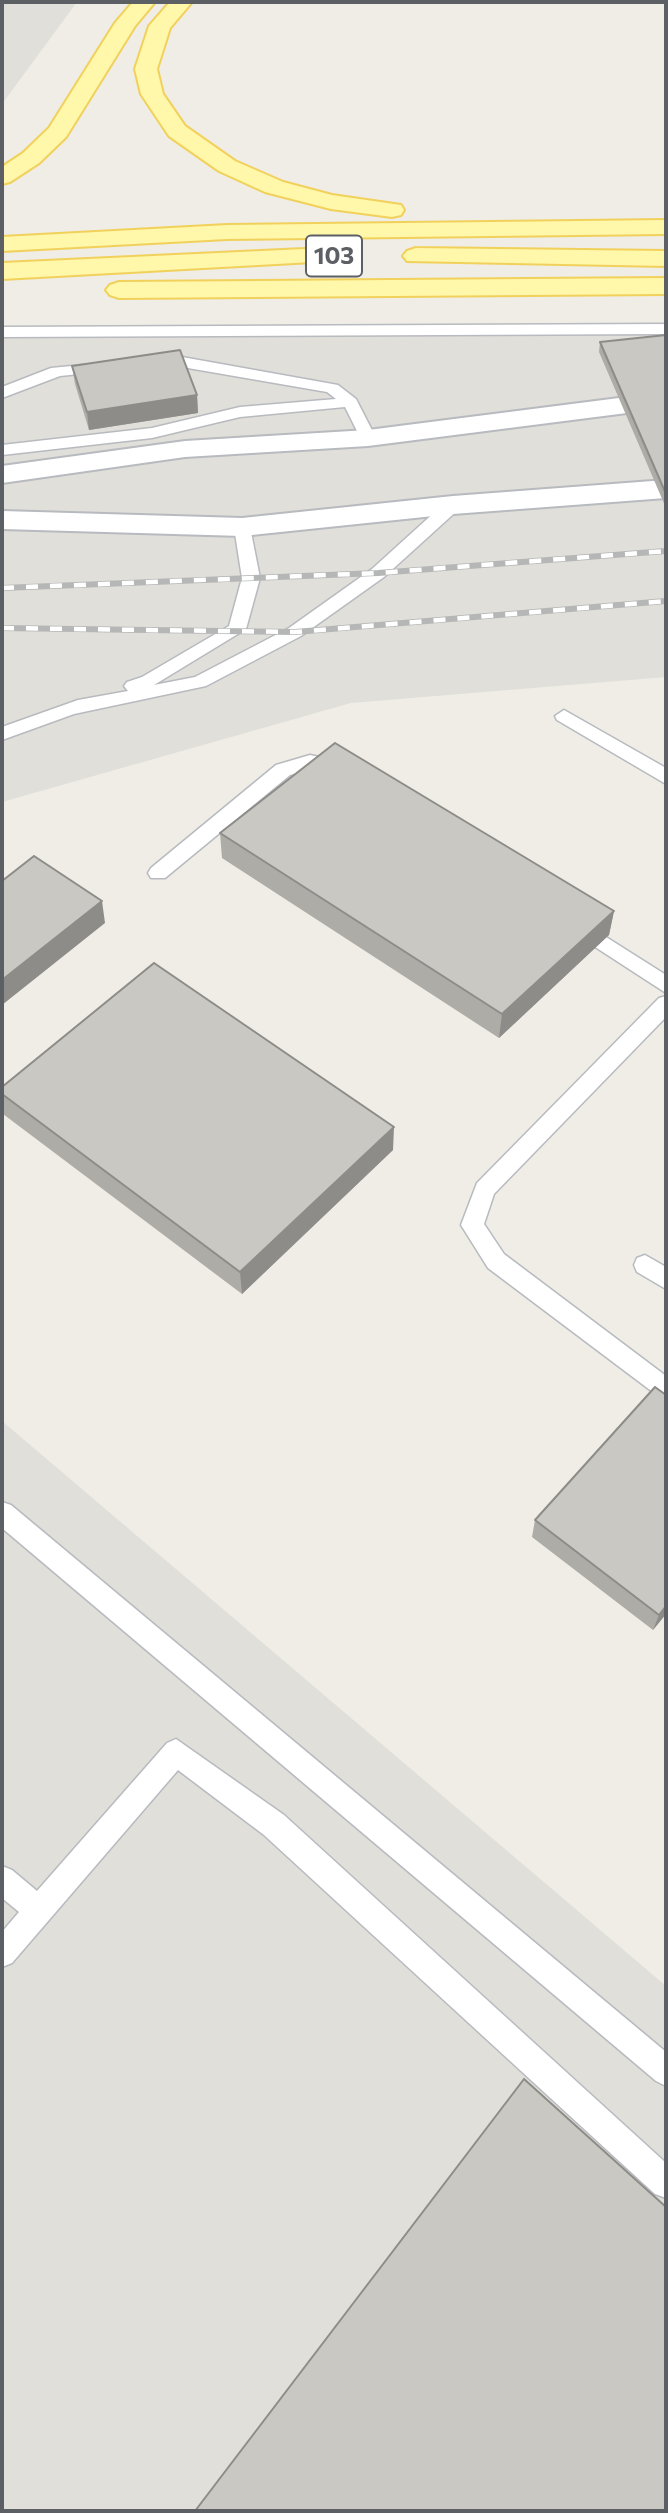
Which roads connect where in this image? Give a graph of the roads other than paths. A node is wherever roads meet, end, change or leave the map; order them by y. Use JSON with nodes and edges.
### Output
{"nodes":[{"id":1,"x":144,"y":2,"type":"edge"},
{"id":2,"x":181,"y":2,"type":"edge"},
{"id":3,"x":2,"y":177,"type":"edge"},
{"id":4,"x":607,"y":226,"type":"junction"},
{"id":5,"x":666,"y":226,"type":"edge"},
{"id":6,"x":2,"y":244,"type":"edge"},
{"id":7,"x":394,"y":256,"type":"dead end"},
{"id":8,"x":330,"y":257,"type":"dead end"},
{"id":9,"x":666,"y":259,"type":"edge"},
{"id":10,"x":2,"y":271,"type":"edge"},
{"id":11,"x":666,"y":286,"type":"edge"},
{"id":12,"x":2,"y":292,"type":"edge"},
{"id":13,"x":666,"y":328,"type":"edge"},
{"id":14,"x":2,"y":332,"type":"edge"},
{"id":15,"x":2,"y":393,"type":"edge"},
{"id":16,"x":666,"y":400,"type":"edge"},
{"id":17,"x":351,"y":402,"type":"junction"},
{"id":18,"x":368,"y":438,"type":"junction"},
{"id":19,"x":56,"y":443,"type":"junction"},
{"id":20,"x":2,"y":450,"type":"edge"},
{"id":21,"x":38,"y":470,"type":"junction"},
{"id":22,"x":2,"y":475,"type":"edge"},
{"id":23,"x":666,"y":489,"type":"edge"},
{"id":24,"x":453,"y":505,"type":"junction"},
{"id":25,"x":2,"y":520,"type":"edge"},
{"id":26,"x":242,"y":527,"type":"junction"},
{"id":27,"x":69,"y":709,"type":"junction"},
{"id":28,"x":564,"y":716,"type":"dead end"},
{"id":29,"x":2,"y":734,"type":"edge"},
{"id":30,"x":352,"y":776,"type":"edge"},
{"id":31,"x":666,"y":777,"type":"edge"},
{"id":32,"x":158,"y":873,"type":"dead end"},
{"id":33,"x":561,"y":915,"type":"edge"},
{"id":34,"x":666,"y":985,"type":"edge"},
{"id":35,"x":666,"y":1004,"type":"edge"},
{"id":36,"x":645,"y":1265,"type":"dead end"},
{"id":37,"x":666,"y":1279,"type":"edge"},
{"id":38,"x":666,"y":1390,"type":"edge"},
{"id":39,"x":2,"y":1513,"type":"edge"},
{"id":40,"x":2,"y":1880,"type":"edge"},
{"id":41,"x":39,"y":1910,"type":"junction"},
{"id":42,"x":2,"y":1953,"type":"edge"},
{"id":43,"x":666,"y":2071,"type":"edge"},
{"id":44,"x":666,"y":2183,"type":"edge"}],
"edges":[{"from":1,"to":3,"type":"main road"},
{"from":2,"to":4,"type":"main road"},
{"from":4,"to":5,"type":"main road","number":"103"},
{"from":4,"to":6,"type":"main road","number":"103"},
{"from":7,"to":9,"type":"main road","number":"103"},
{"from":8,"to":10,"type":"main road","number":"103"},
{"from":11,"to":12,"type":"main road"},
{"from":13,"to":14,"type":"lane"},
{"from":15,"to":17,"type":"lane"},
{"from":16,"to":18,"type":"street"},
{"from":17,"to":18,"type":"lane"},
{"from":17,"to":19,"type":"lane"},
{"from":18,"to":21,"type":"street"},
{"from":19,"to":20,"type":"lane"},
{"from":19,"to":21,"type":"lane"},
{"from":21,"to":22,"type":"street"},
{"from":23,"to":24,"type":"street"},
{"from":24,"to":26,"type":"street"},
{"from":24,"to":27,"type":"lane"},
{"from":25,"to":26,"type":"street"},
{"from":26,"to":27,"type":"lane"},
{"from":27,"to":29,"type":"lane"},
{"from":28,"to":31,"type":"lane"},
{"from":30,"to":32,"type":"lane"},
{"from":33,"to":34,"type":"lane"},
{"from":35,"to":38,"type":"lane"},
{"from":36,"to":37,"type":"lane"},
{"from":39,"to":43,"type":"lane"},
{"from":40,"to":41,"type":"lane"},
{"from":41,"to":42,"type":"lane"},
{"from":41,"to":44,"type":"lane"}]}
